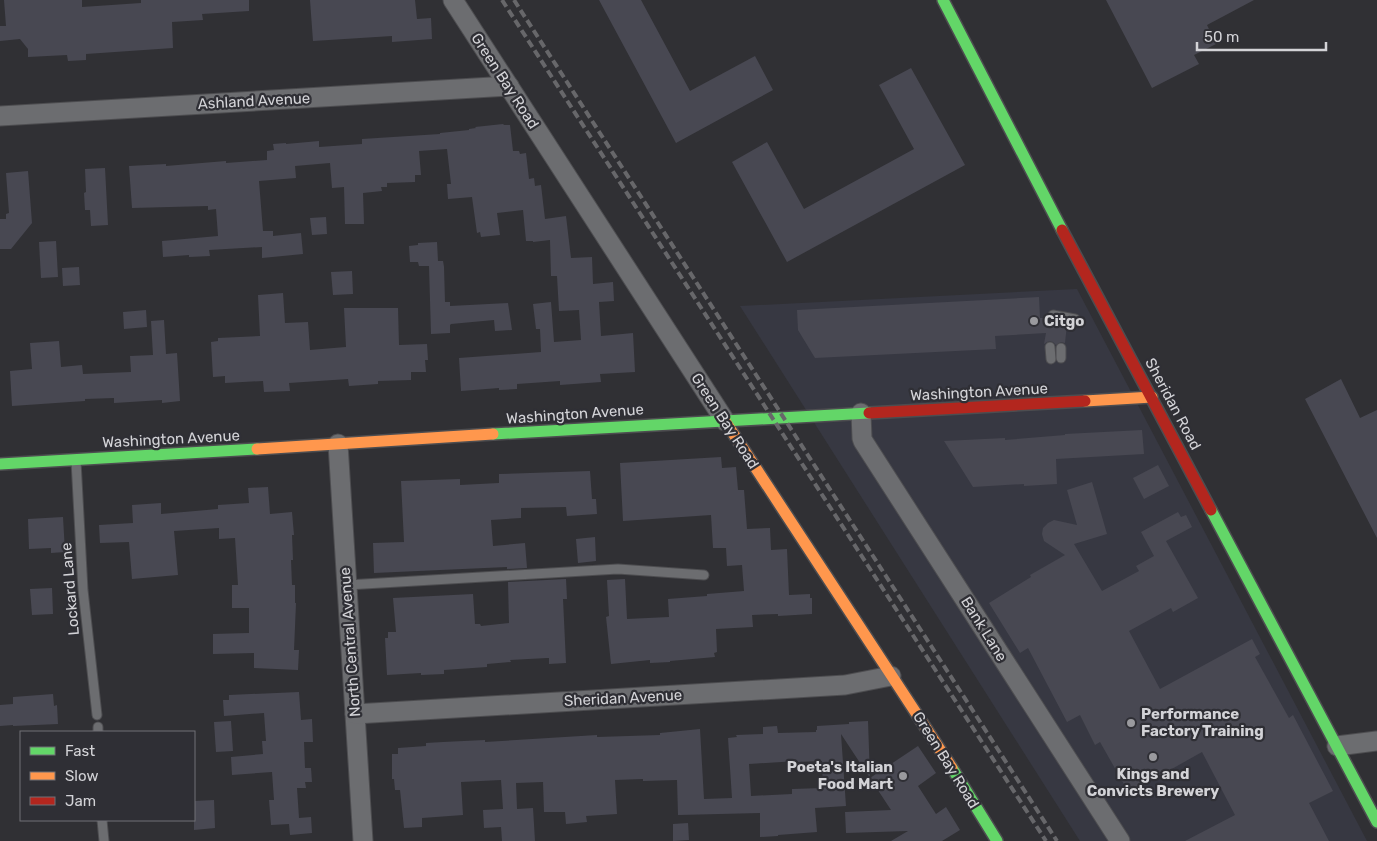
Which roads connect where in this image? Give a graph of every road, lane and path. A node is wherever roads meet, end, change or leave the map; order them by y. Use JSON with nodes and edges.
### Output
{"nodes":[{"id":1,"x":453,"y":0,"type":"edge"},
{"id":2,"x":943,"y":0,"type":"edge"},
{"id":3,"x":509,"y":86,"type":"junction"},
{"id":4,"x":0,"y":116,"type":"edge"},
{"id":5,"x":1053,"y":319,"type":"dead end"},
{"id":6,"x":1075,"y":319,"type":"dead end"},
{"id":7,"x":1050,"y":347,"type":"dead end"},
{"id":8,"x":1061,"y":348,"type":"dead end"},
{"id":9,"x":1061,"y":358,"type":"dead end"},
{"id":10,"x":1051,"y":359,"type":"dead end"},
{"id":11,"x":1152,"y":397,"type":"junction"},
{"id":12,"x":861,"y":413,"type":"junction"},
{"id":13,"x":725,"y":421,"type":"junction"},
{"id":14,"x":338,"y":444,"type":"junction"},
{"id":15,"x":76,"y":459,"type":"junction"},
{"id":16,"x":0,"y":464,"type":"edge"},
{"id":17,"x":704,"y":575,"type":"dead end"},
{"id":18,"x":347,"y":585,"type":"junction"},
{"id":19,"x":891,"y":676,"type":"junction"},
{"id":20,"x":355,"y":714,"type":"junction"},
{"id":21,"x":97,"y":715,"type":"dead end"},
{"id":22,"x":1377,"y":741,"type":"edge"},
{"id":23,"x":1337,"y":746,"type":"junction"},
{"id":24,"x":102,"y":821,"type":"edge"},
{"id":25,"x":1377,"y":822,"type":"edge"},
{"id":26,"x":104,"y":841,"type":"edge"},
{"id":27,"x":363,"y":841,"type":"edge"},
{"id":28,"x":997,"y":841,"type":"edge"},
{"id":29,"x":1120,"y":841,"type":"edge"}],
"edges":[{"from":1,"to":3,"type":"street","name":"Green Bay Road"},
{"from":2,"to":11,"type":"street","name":"Sheridan Road"},
{"from":3,"to":4,"type":"street","name":"Ashland Avenue"},
{"from":3,"to":13,"type":"street","name":"Green Bay Road"},
{"from":5,"to":6,"type":"lane"},
{"from":7,"to":10,"type":"lane"},
{"from":8,"to":9,"type":"lane"},
{"from":11,"to":12,"type":"street","name":"Washington Avenue"},
{"from":11,"to":23,"type":"street","name":"Sheridan Road"},
{"from":12,"to":13,"type":"street","name":"Washington Avenue"},
{"from":12,"to":29,"type":"street","name":"Bank Lane"},
{"from":13,"to":14,"type":"street","name":"Washington Avenue"},
{"from":13,"to":19,"type":"street","name":"Green Bay Road"},
{"from":14,"to":15,"type":"street","name":"Washington Avenue"},
{"from":14,"to":18,"type":"street","name":"North Central Avenue"},
{"from":15,"to":16,"type":"street","name":"Washington Avenue"},
{"from":15,"to":21,"type":"lane","name":"Lockard Lane"},
{"from":17,"to":18,"type":"lane"},
{"from":18,"to":20,"type":"street","name":"North Central Avenue"},
{"from":19,"to":20,"type":"street","name":"Sheridan Avenue"},
{"from":19,"to":28,"type":"street","name":"Green Bay Road"},
{"from":20,"to":27,"type":"street","name":"North Central Avenue"},
{"from":22,"to":23,"type":"street"},
{"from":23,"to":25,"type":"street","name":"Sheridan Road"},
{"from":24,"to":26,"type":"lane"}]}
